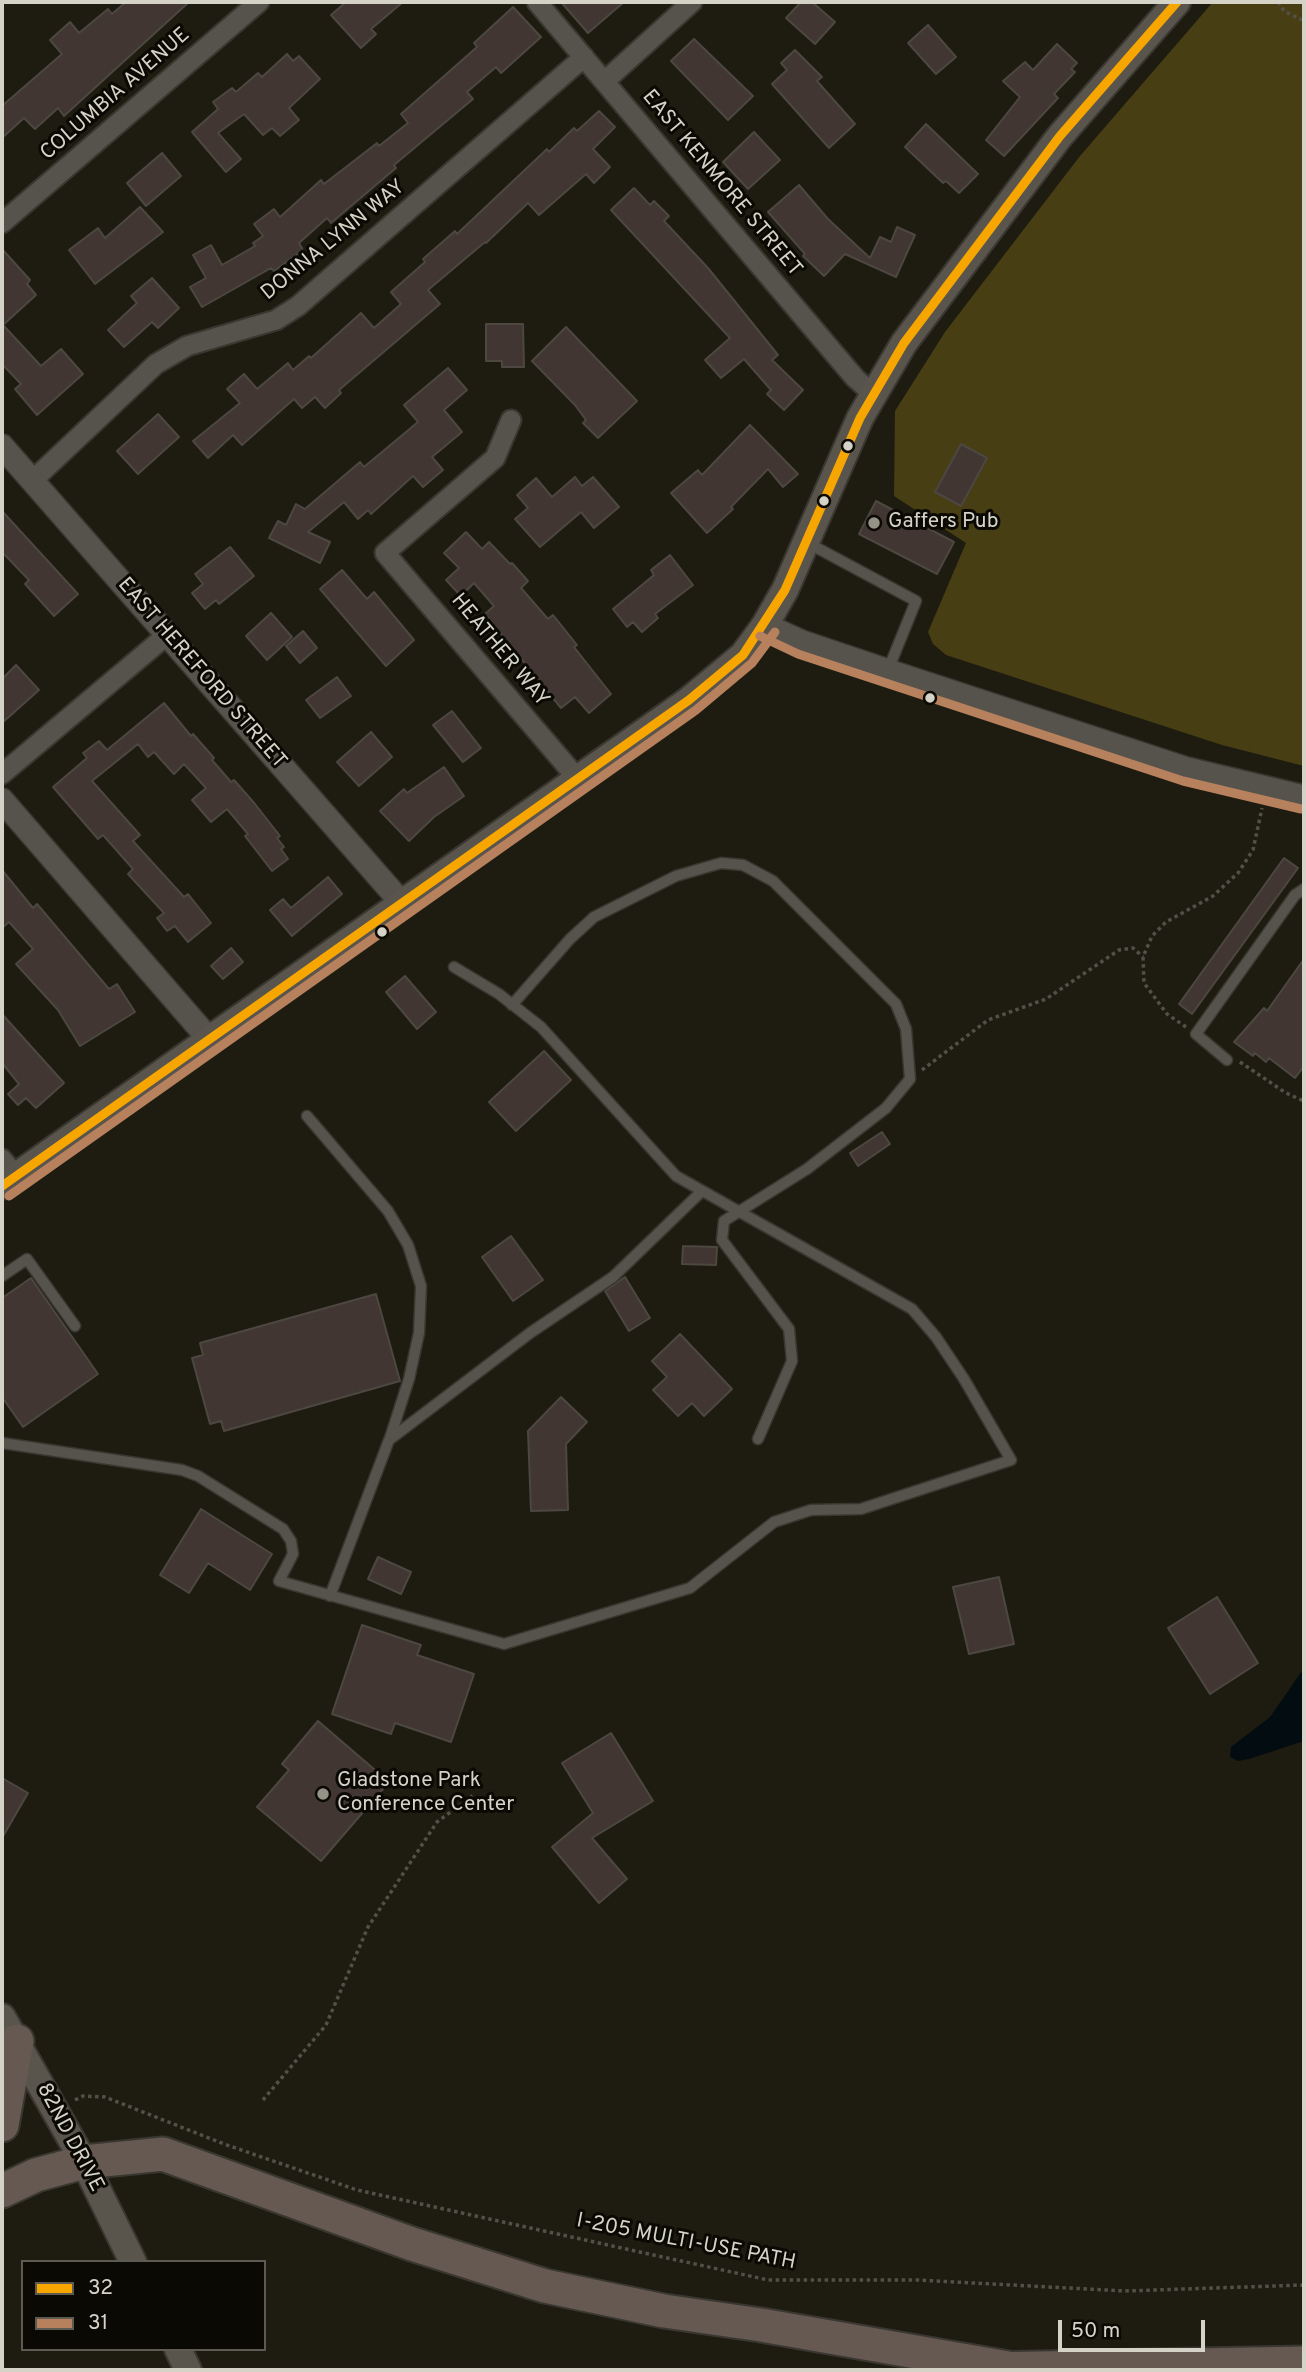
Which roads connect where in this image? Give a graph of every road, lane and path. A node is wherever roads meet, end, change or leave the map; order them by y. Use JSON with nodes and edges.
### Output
{"nodes":[{"id":1,"x":259,"y":2,"type":"edge"},
{"id":2,"x":537,"y":2,"type":"edge"},
{"id":3,"x":692,"y":2,"type":"edge"},
{"id":4,"x":1177,"y":2,"type":"edge"},
{"id":5,"x":1278,"y":2,"type":"edge"},
{"id":6,"x":1304,"y":21,"type":"edge"},
{"id":7,"x":584,"y":57,"type":"junction"},
{"id":8,"x":605,"y":81,"type":"junction"},
{"id":9,"x":2,"y":223,"type":"edge"},
{"id":10,"x":873,"y":394,"type":"junction"},
{"id":11,"x":510,"y":420,"type":"dead end"},
{"id":12,"x":2,"y":446,"type":"edge"},
{"id":13,"x":32,"y":481,"type":"junction"},
{"id":14,"x":806,"y":542,"type":"junction"},
{"id":15,"x":765,"y":625,"type":"junction"},
{"id":16,"x":167,"y":635,"type":"junction"},
{"id":17,"x":888,"y":671,"type":"junction"},
{"id":18,"x":2,"y":774,"type":"edge"},
{"id":19,"x":577,"y":778,"type":"junction"},
{"id":20,"x":1304,"y":797,"type":"edge"},
{"id":21,"x":2,"y":800,"type":"edge"},
{"id":22,"x":1262,"y":808,"type":"dead end"},
{"id":23,"x":1304,"y":889,"type":"edge"},
{"id":24,"x":401,"y":902,"type":"junction"},
{"id":25,"x":1143,"y":957,"type":"junction"},
{"id":26,"x":454,"y":967,"type":"dead end"},
{"id":27,"x":512,"y":1005,"type":"junction"},
{"id":28,"x":1196,"y":1034,"type":"junction"},
{"id":29,"x":209,"y":1039,"type":"junction"},
{"id":30,"x":1227,"y":1060,"type":"joint"},
{"id":31,"x":910,"y":1079,"type":"junction"},
{"id":32,"x":1304,"y":1101,"type":"edge"},
{"id":33,"x":307,"y":1116,"type":"dead end"},
{"id":34,"x":7,"y":1174,"type":"edge"},
{"id":35,"x":701,"y":1192,"type":"junction"},
{"id":36,"x":740,"y":1210,"type":"junction"},
{"id":37,"x":2,"y":1276,"type":"edge"},
{"id":38,"x":75,"y":1326,"type":"dead end"},
{"id":39,"x":758,"y":1439,"type":"dead end"},
{"id":40,"x":389,"y":1440,"type":"junction"},
{"id":41,"x":2,"y":1443,"type":"edge"},
{"id":42,"x":330,"y":1595,"type":"junction"},
{"id":43,"x":475,"y":1794,"type":"dead end"},
{"id":44,"x":9,"y":2029,"type":"edge"},
{"id":45,"x":83,"y":2096,"type":"dead end"},
{"id":46,"x":263,"y":2100,"type":"dead end"},
{"id":47,"x":2,"y":2125,"type":"edge"},
{"id":48,"x":84,"y":2162,"type":"junction"},
{"id":49,"x":2,"y":2191,"type":"edge"},
{"id":50,"x":132,"y":2260,"type":"edge"},
{"id":51,"x":1304,"y":2285,"type":"edge"},
{"id":52,"x":178,"y":2351,"type":"edge"},
{"id":53,"x":1304,"y":2363,"type":"edge"},
{"id":54,"x":1008,"y":2368,"type":"junction"},
{"id":55,"x":188,"y":2370,"type":"edge"},
{"id":56,"x":911,"y":2370,"type":"edge"}],
"edges":[{"from":1,"to":9,"type":"street","name":"COLUMBIA AVENUE"},
{"from":2,"to":7,"type":"street","name":"EAST KENMORE STREET"},
{"from":3,"to":8,"type":"street"},
{"from":4,"to":10,"type":"main road"},
{"from":5,"to":6,"type":"path"},
{"from":7,"to":8,"type":"street","name":"EAST KENMORE STREET"},
{"from":7,"to":13,"type":"street","name":"DONNA LYNN WAY"},
{"from":8,"to":10,"type":"street","name":"EAST KENMORE STREET"},
{"from":10,"to":14,"type":"main road"},
{"from":11,"to":19,"type":"street","name":"HEATHER WAY"},
{"from":12,"to":13,"type":"street","name":"EAST HEREFORD STREET"},
{"from":13,"to":16,"type":"street","name":"EAST HEREFORD STREET"},
{"from":14,"to":15,"type":"main road"},
{"from":14,"to":17,"type":"lane"},
{"from":15,"to":17,"type":"street"},
{"from":15,"to":19,"type":"main road"},
{"from":16,"to":18,"type":"street"},
{"from":16,"to":24,"type":"street","name":"EAST HEREFORD STREET"},
{"from":17,"to":20,"type":"street"},
{"from":19,"to":24,"type":"main road"},
{"from":21,"to":29,"type":"street"},
{"from":22,"to":25,"type":"path"},
{"from":23,"to":28,"type":"lane"},
{"from":24,"to":29,"type":"main road"},
{"from":25,"to":28,"type":"path"},
{"from":25,"to":31,"type":"path"},
{"from":26,"to":27,"type":"lane"},
{"from":27,"to":31,"type":"lane"},
{"from":27,"to":35,"type":"lane"},
{"from":28,"to":30,"type":"lane"},
{"from":29,"to":34,"type":"main road"},
{"from":30,"to":32,"type":"path"},
{"from":31,"to":36,"type":"lane"},
{"from":33,"to":40,"type":"lane"},
{"from":35,"to":36,"type":"lane"},
{"from":35,"to":40,"type":"lane"},
{"from":36,"to":39,"type":"lane"},
{"from":36,"to":42,"type":"lane"},
{"from":37,"to":38,"type":"lane"},
{"from":40,"to":42,"type":"lane"},
{"from":41,"to":42,"type":"lane"},
{"from":43,"to":46,"type":"path"},
{"from":44,"to":47,"type":"highway"},
{"from":44,"to":48,"type":"main road","name":"82ND DRIVE"},
{"from":45,"to":51,"type":"path","name":"I-205 MULTI-USE PATH"},
{"from":48,"to":49,"type":"highway"},
{"from":48,"to":50,"type":"main road","name":"82ND DRIVE"},
{"from":48,"to":54,"type":"highway"},
{"from":52,"to":55,"type":"main road"},
{"from":53,"to":54,"type":"highway"},
{"from":54,"to":56,"type":"highway"}]}
